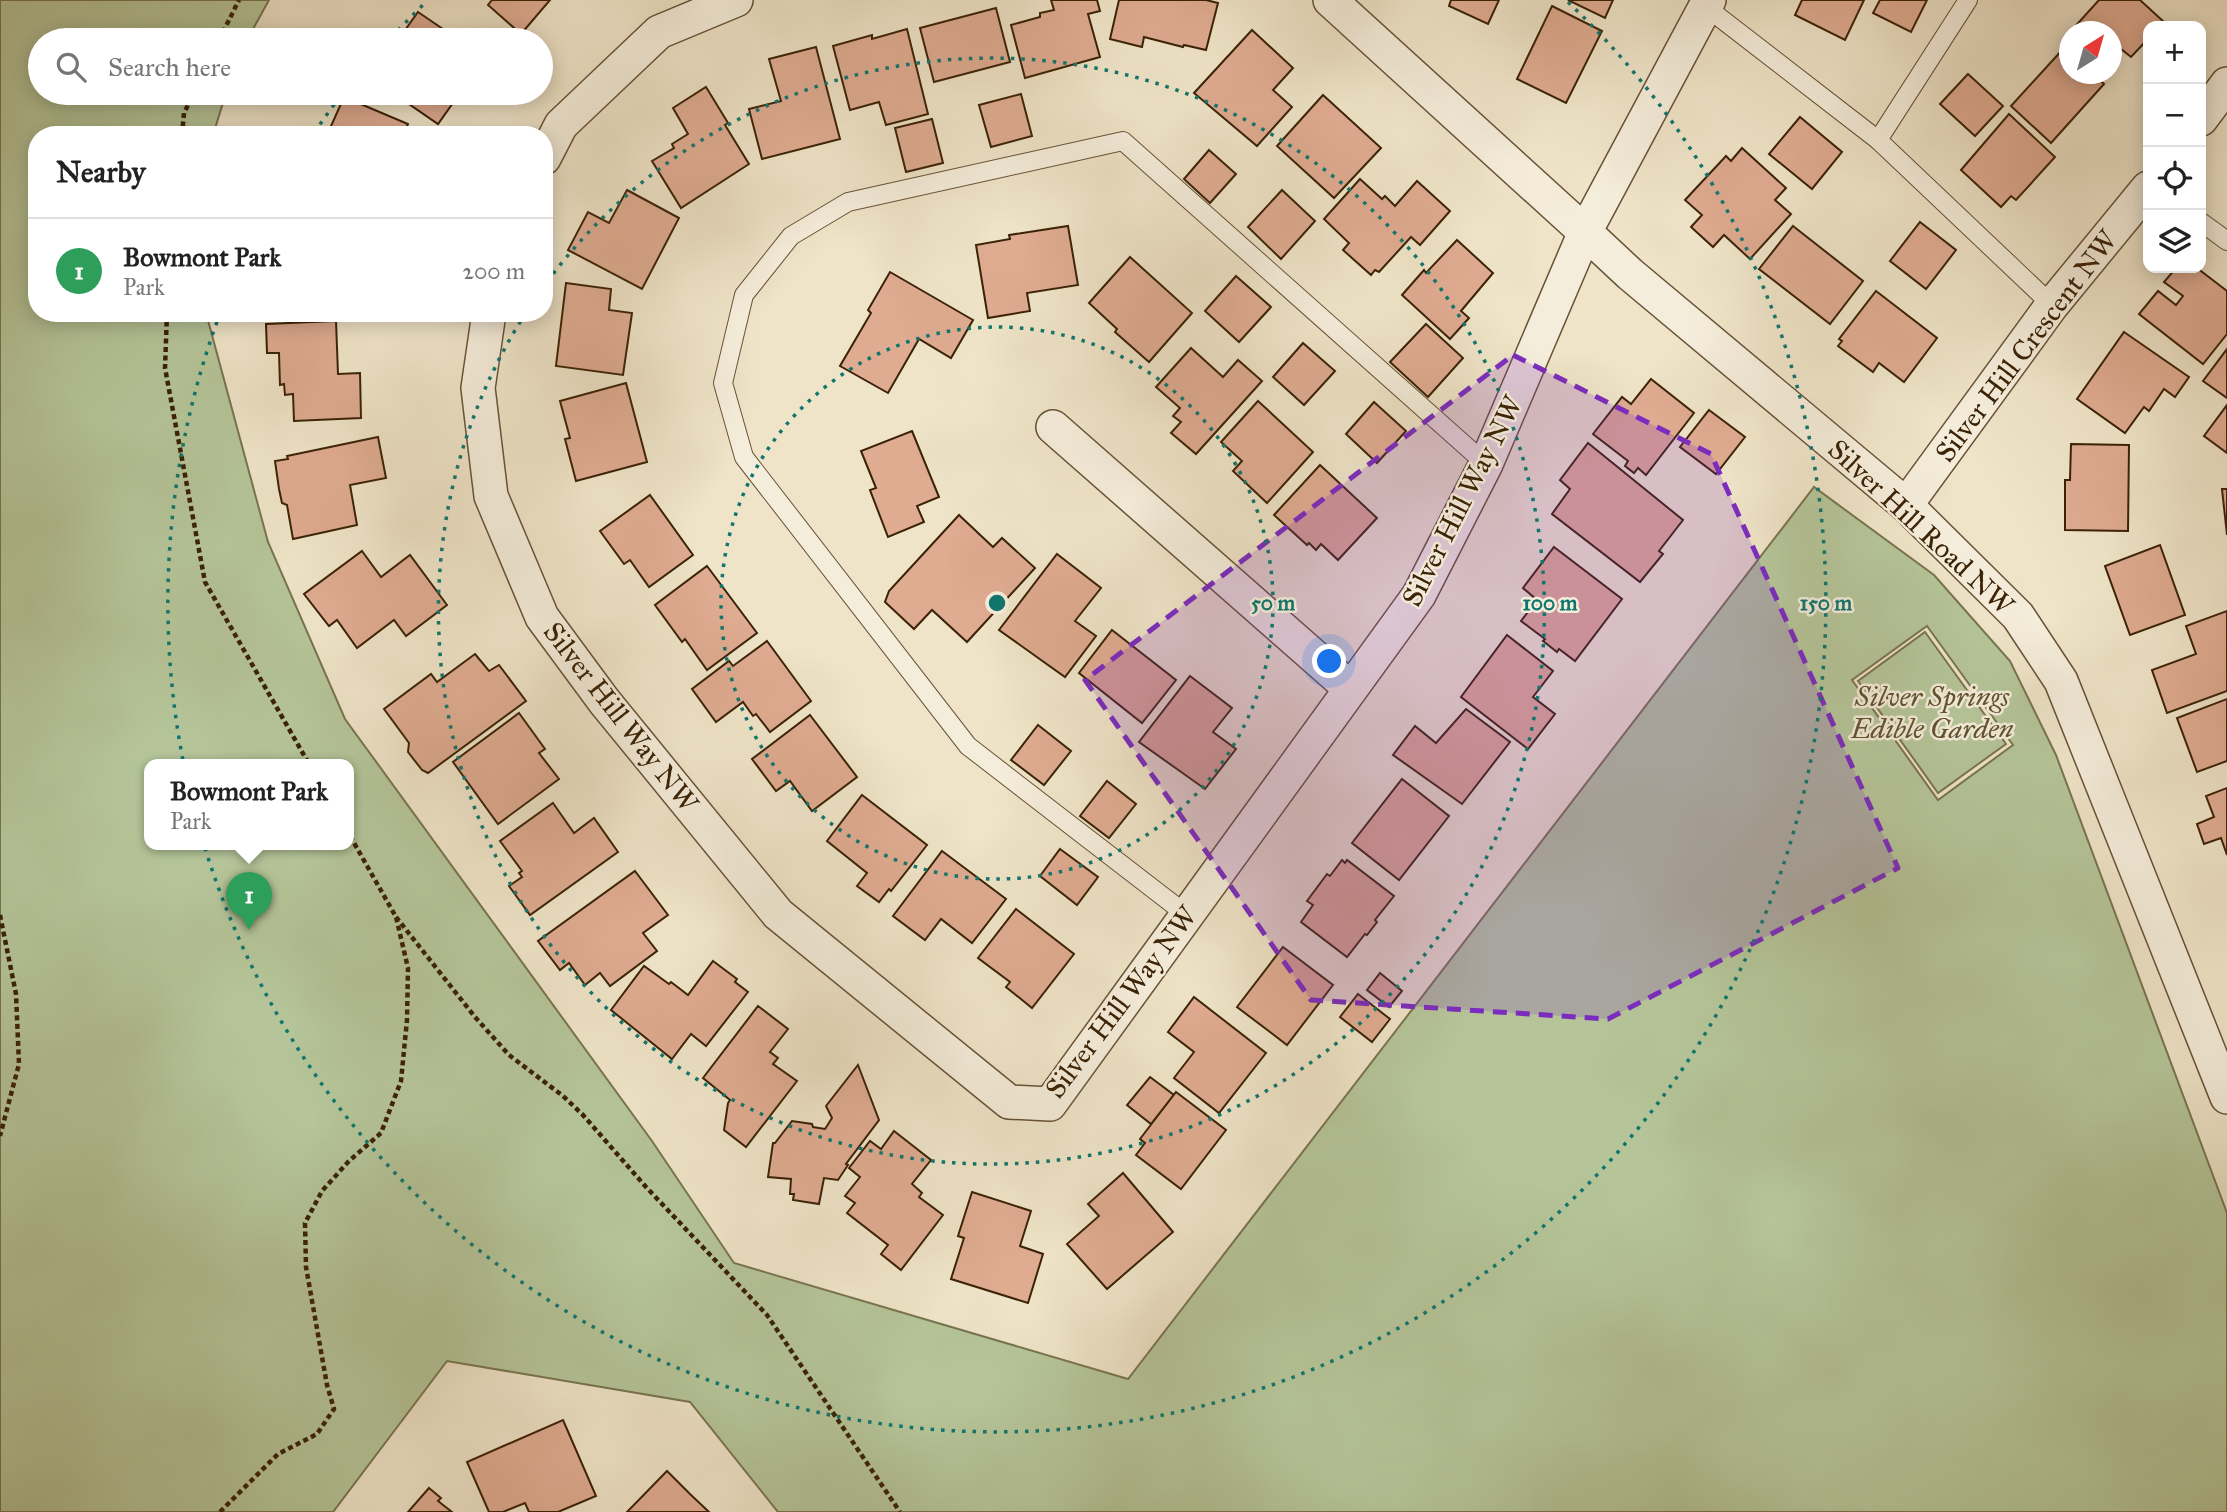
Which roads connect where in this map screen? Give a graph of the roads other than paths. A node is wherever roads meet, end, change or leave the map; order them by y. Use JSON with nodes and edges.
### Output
{"nodes":[{"id":1,"x":736,"y":0,"type":"edge"},
{"id":2,"x":1330,"y":0,"type":"edge"},
{"id":3,"x":1968,"y":0,"type":"edge"},
{"id":4,"x":1707,"y":4,"type":"edge"},
{"id":5,"x":2227,"y":84,"type":"edge"},
{"id":6,"x":2206,"y":112,"type":"edge"},
{"id":7,"x":1878,"y":140,"type":"junction"},
{"id":8,"x":553,"y":141,"type":"edge"},
{"id":9,"x":2143,"y":194,"type":"edge"},
{"id":10,"x":2206,"y":226,"type":"edge"},
{"id":11,"x":1585,"y":232,"type":"junction"},
{"id":12,"x":2227,"y":241,"type":"edge"},
{"id":13,"x":2052,"y":305,"type":"junction"},
{"id":14,"x":488,"y":322,"type":"edge"},
{"id":15,"x":1053,"y":427,"type":"dead end"},
{"id":16,"x":1486,"y":464,"type":"junction"},
{"id":17,"x":1906,"y":505,"type":"junction"},
{"id":18,"x":1350,"y":688,"type":"junction"},
{"id":19,"x":1187,"y":915,"type":"junction"},
{"id":20,"x":2227,"y":1097,"type":"edge"}],
"edges":[{"from":1,"to":8,"type":"street"},
{"from":2,"to":11,"type":"street"},
{"from":3,"to":7,"type":"lane"},
{"from":4,"to":7,"type":"lane"},
{"from":4,"to":11,"type":"street","name":"Silver Hill Way NW"},
{"from":5,"to":6,"type":"street"},
{"from":7,"to":13,"type":"lane"},
{"from":9,"to":13,"type":"street","name":"Silver Hill Crescent NW"},
{"from":10,"to":12,"type":"lane"},
{"from":11,"to":16,"type":"street","name":"Silver Hill Way NW"},
{"from":11,"to":17,"type":"street","name":"Silver Hill Road NW"},
{"from":13,"to":17,"type":"street","name":"Silver Hill Crescent NW"},
{"from":14,"to":19,"type":"street","name":"Silver Hill Way NW"},
{"from":15,"to":18,"type":"street"},
{"from":16,"to":18,"type":"street","name":"Silver Hill Way NW"},
{"from":16,"to":19,"type":"lane"},
{"from":17,"to":20,"type":"street","name":"Silver Hill Road NW"},
{"from":18,"to":19,"type":"street","name":"Silver Hill Way NW"}]}
